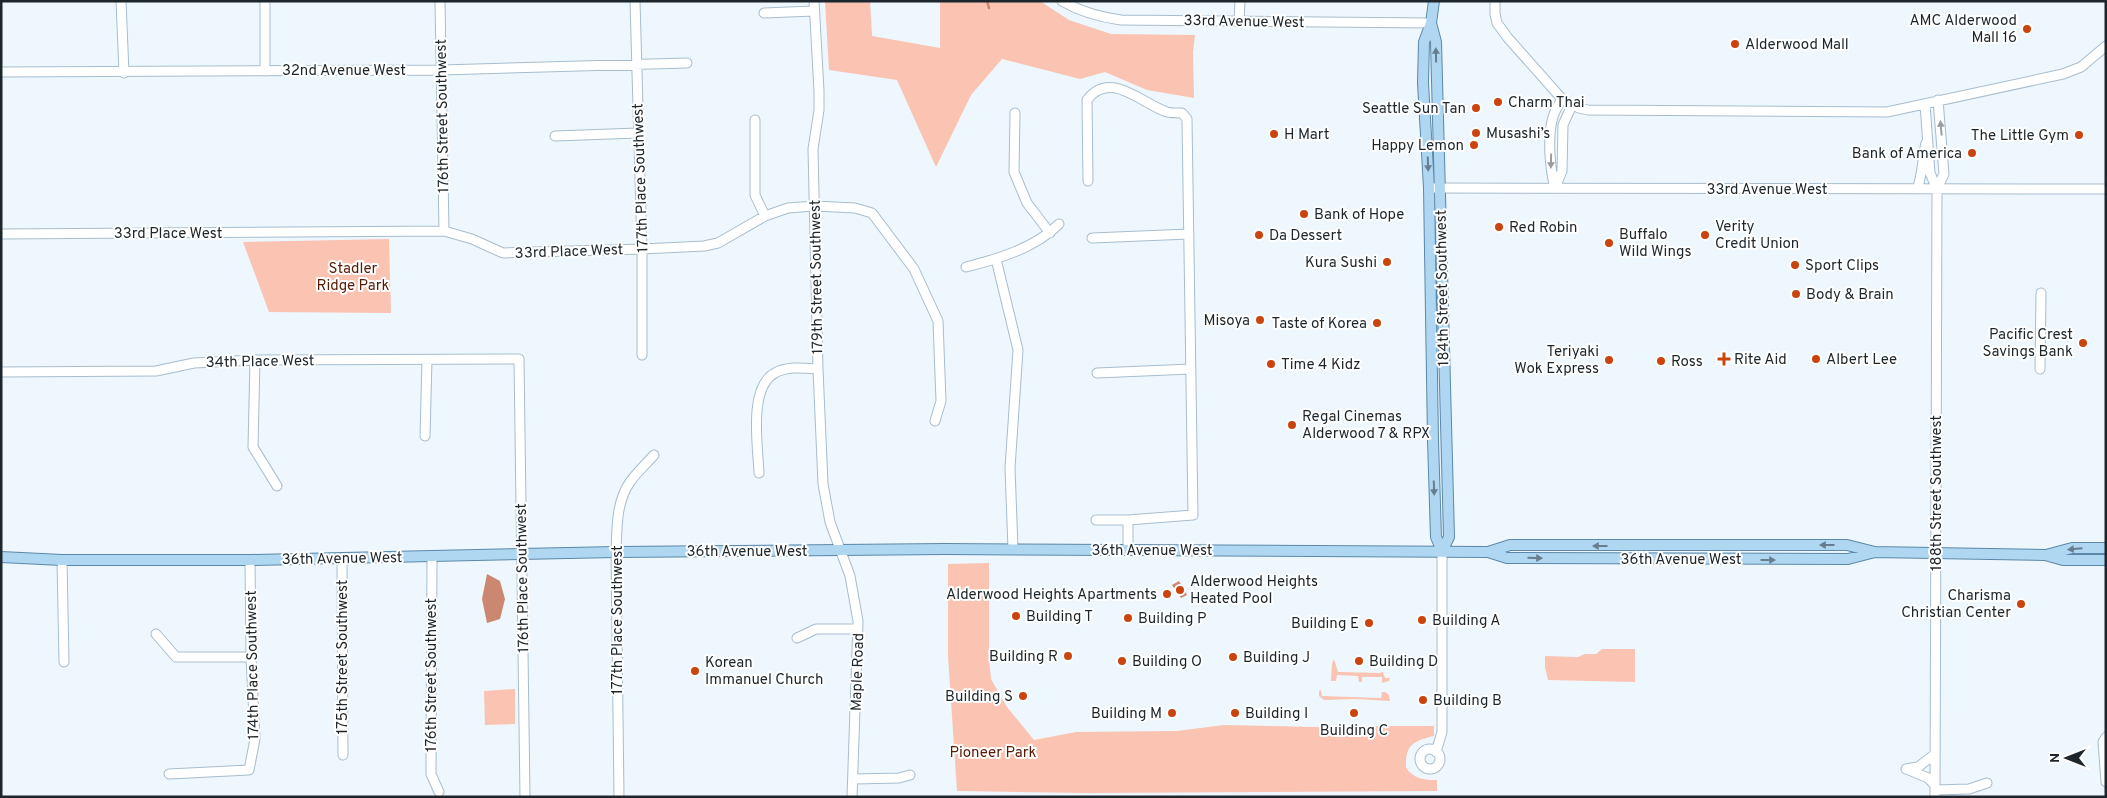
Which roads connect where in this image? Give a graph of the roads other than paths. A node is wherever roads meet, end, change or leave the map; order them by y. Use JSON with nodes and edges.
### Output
{"nodes":[{"id":1,"x":121,"y":1,"type":"edge"},
{"id":2,"x":265,"y":1,"type":"edge"},
{"id":3,"x":440,"y":1,"type":"edge"},
{"id":4,"x":635,"y":1,"type":"edge"},
{"id":5,"x":814,"y":1,"type":"edge"},
{"id":6,"x":1062,"y":1,"type":"edge"},
{"id":7,"x":1240,"y":1,"type":"edge"},
{"id":8,"x":1434,"y":1,"type":"edge"},
{"id":9,"x":1495,"y":1,"type":"edge"},
{"id":10,"x":814,"y":11,"type":"junction"},
{"id":11,"x":764,"y":13,"type":"dead end"},
{"id":12,"x":1239,"y":22,"type":"junction"},
{"id":13,"x":1430,"y":23,"type":"junction"},
{"id":14,"x":2106,"y":46,"type":"edge"},
{"id":15,"x":687,"y":63,"type":"dead end"},
{"id":16,"x":636,"y":65,"type":"junction"},
{"id":17,"x":266,"y":70,"type":"junction"},
{"id":18,"x":442,"y":70,"type":"junction"},
{"id":19,"x":1,"y":72,"type":"edge"},
{"id":20,"x":124,"y":72,"type":"junction"},
{"id":21,"x":1562,"y":98,"type":"junction"},
{"id":22,"x":1938,"y":100,"type":"junction"},
{"id":23,"x":1925,"y":104,"type":"junction"},
{"id":24,"x":1572,"y":105,"type":"junction"},
{"id":25,"x":1015,"y":114,"type":"dead end"},
{"id":26,"x":755,"y":120,"type":"dead end"},
{"id":27,"x":638,"y":133,"type":"junction"},
{"id":28,"x":555,"y":136,"type":"dead end"},
{"id":29,"x":1928,"y":136,"type":"junction"},
{"id":30,"x":1088,"y":181,"type":"dead end"},
{"id":31,"x":1429,"y":188,"type":"junction"},
{"id":32,"x":1440,"y":188,"type":"junction"},
{"id":33,"x":1555,"y":188,"type":"junction"},
{"id":34,"x":1916,"y":189,"type":"junction"},
{"id":35,"x":1937,"y":189,"type":"junction"},
{"id":36,"x":2106,"y":189,"type":"edge"},
{"id":37,"x":814,"y":206,"type":"junction"},
{"id":38,"x":765,"y":216,"type":"junction"},
{"id":39,"x":1059,"y":224,"type":"dead end"},
{"id":40,"x":444,"y":231,"type":"junction"},
{"id":41,"x":1050,"y":233,"type":"junction"},
{"id":42,"x":1,"y":234,"type":"edge"},
{"id":43,"x":1189,"y":234,"type":"junction"},
{"id":44,"x":1092,"y":238,"type":"dead end"},
{"id":45,"x":642,"y":249,"type":"junction"},
{"id":46,"x":996,"y":259,"type":"junction"},
{"id":47,"x":966,"y":267,"type":"dead end"},
{"id":48,"x":2041,"y":293,"type":"dead end"},
{"id":49,"x":1443,"y":309,"type":"junction"},
{"id":50,"x":642,"y":355,"type":"dead end"},
{"id":51,"x":519,"y":359,"type":"joint"},
{"id":52,"x":255,"y":360,"type":"junction"},
{"id":53,"x":426,"y":360,"type":"junction"},
{"id":54,"x":818,"y":368,"type":"junction"},
{"id":55,"x":1191,"y":369,"type":"junction"},
{"id":56,"x":2040,"y":369,"type":"dead end"},
{"id":57,"x":1,"y":372,"type":"edge"},
{"id":58,"x":1097,"y":372,"type":"dead end"},
{"id":59,"x":1432,"y":390,"type":"junction"},
{"id":60,"x":935,"y":421,"type":"dead end"},
{"id":61,"x":425,"y":436,"type":"dead end"},
{"id":62,"x":1447,"y":442,"type":"junction"},
{"id":63,"x":654,"y":455,"type":"dead end"},
{"id":64,"x":759,"y":473,"type":"dead end"},
{"id":65,"x":277,"y":486,"type":"dead end"},
{"id":66,"x":1096,"y":520,"type":"dead end"},
{"id":67,"x":1128,"y":520,"type":"junction"},
{"id":68,"x":2106,"y":548,"type":"edge"},
{"id":69,"x":1013,"y":549,"type":"junction"},
{"id":70,"x":1128,"y":549,"type":"junction"},
{"id":71,"x":840,"y":550,"type":"junction"},
{"id":72,"x":1442,"y":551,"type":"junction"},
{"id":73,"x":616,"y":552,"type":"junction"},
{"id":74,"x":1936,"y":552,"type":"junction"},
{"id":75,"x":522,"y":554,"type":"junction"},
{"id":76,"x":2045,"y":555,"type":"junction"},
{"id":77,"x":432,"y":556,"type":"junction"},
{"id":78,"x":342,"y":558,"type":"junction"},
{"id":79,"x":3,"y":559,"type":"edge"},
{"id":80,"x":62,"y":560,"type":"junction"},
{"id":81,"x":250,"y":560,"type":"junction"},
{"id":82,"x":2106,"y":560,"type":"edge"},
{"id":83,"x":858,"y":630,"type":"junction"},
{"id":84,"x":156,"y":634,"type":"dead end"},
{"id":85,"x":797,"y":638,"type":"dead end"},
{"id":86,"x":251,"y":657,"type":"junction"},
{"id":87,"x":64,"y":662,"type":"dead end"},
{"id":88,"x":2106,"y":737,"type":"edge"},
{"id":89,"x":1436,"y":752,"type":"dead end"},
{"id":90,"x":1935,"y":754,"type":"junction"},
{"id":91,"x":343,"y":756,"type":"dead end"},
{"id":92,"x":170,"y":774,"type":"dead end"},
{"id":93,"x":910,"y":775,"type":"dead end"},
{"id":94,"x":854,"y":779,"type":"junction"},
{"id":95,"x":2106,"y":782,"type":"edge"},
{"id":96,"x":1987,"y":783,"type":"dead end"},
{"id":97,"x":1935,"y":790,"type":"edge"},
{"id":98,"x":439,"y":792,"type":"dead end"},
{"id":99,"x":525,"y":797,"type":"edge"},
{"id":100,"x":618,"y":797,"type":"edge"},
{"id":101,"x":852,"y":797,"type":"edge"}],
"edges":[{"from":1,"to":20,"type":"street"},
{"from":2,"to":17,"type":"street"},
{"from":3,"to":18,"type":"street","name":"176th Street Southwest"},
{"from":4,"to":16,"type":"street","name":"177th Place Southwest"},
{"from":5,"to":10,"type":"street","name":"179th Street Southwest"},
{"from":6,"to":12,"type":"street","name":"33rd Avenue West"},
{"from":7,"to":12,"type":"street"},
{"from":8,"to":13,"type":"main road","name":"184th Street Southwest"},
{"from":9,"to":21,"type":"street"},
{"from":10,"to":11,"type":"street"},
{"from":10,"to":37,"type":"street","name":"179th Street Southwest"},
{"from":12,"to":13,"type":"street","name":"33rd Avenue West"},
{"from":13,"to":31,"type":"main road","name":"184th Street Southwest","one_way":true},
{"from":32,"to":13,"type":"main road","name":"184th Street Southwest","one_way":true},
{"from":14,"to":22,"type":"street"},
{"from":15,"to":16,"type":"street","name":"32nd Avenue West"},
{"from":16,"to":18,"type":"street","name":"32nd Avenue West"},
{"from":16,"to":27,"type":"street","name":"177th Place Southwest"},
{"from":17,"to":18,"type":"street","name":"32nd Avenue West"},
{"from":17,"to":20,"type":"street","name":"32nd Avenue West"},
{"from":18,"to":40,"type":"street","name":"176th Street Southwest"},
{"from":19,"to":20,"type":"street","name":"32nd Avenue West"},
{"from":21,"to":24,"type":"street"},
{"from":21,"to":33,"type":"street","one_way":true},
{"from":22,"to":23,"type":"street"},
{"from":35,"to":22,"type":"street","name":"188th Street Southwest","one_way":true},
{"from":23,"to":24,"type":"street"},
{"from":23,"to":29,"type":"street","name":"188th Street Southwest"},
{"from":24,"to":33,"type":"street"},
{"from":25,"to":41,"type":"street"},
{"from":26,"to":38,"type":"street"},
{"from":27,"to":28,"type":"street"},
{"from":27,"to":45,"type":"street","name":"177th Place Southwest"},
{"from":29,"to":34,"type":"street"},
{"from":29,"to":35,"type":"street","name":"188th Street Southwest"},
{"from":30,"to":43,"type":"street"},
{"from":31,"to":32,"type":"street","name":"33rd Avenue West"},
{"from":31,"to":59,"type":"main road","name":"184th Street Southwest"},
{"from":32,"to":33,"type":"street","name":"33rd Avenue West"},
{"from":32,"to":49,"type":"main road","name":"184th Street Southwest"},
{"from":33,"to":34,"type":"street","name":"33rd Avenue West"},
{"from":34,"to":35,"type":"street","name":"33rd Avenue West"},
{"from":35,"to":36,"type":"street","name":"33rd Avenue West"},
{"from":35,"to":74,"type":"street","name":"188th Street Southwest"},
{"from":37,"to":38,"type":"street","name":"33rd Place West"},
{"from":37,"to":54,"type":"street","name":"179th Street Southwest"},
{"from":37,"to":60,"type":"street","name":"33rd Place West"},
{"from":38,"to":45,"type":"street","name":"33rd Place West"},
{"from":39,"to":41,"type":"street"},
{"from":40,"to":42,"type":"street","name":"33rd Place West"},
{"from":40,"to":45,"type":"street","name":"33rd Place West"},
{"from":41,"to":46,"type":"street"},
{"from":43,"to":44,"type":"street"},
{"from":43,"to":55,"type":"street"},
{"from":45,"to":50,"type":"street","name":"177th Place Southwest"},
{"from":46,"to":47,"type":"street"},
{"from":46,"to":69,"type":"street"},
{"from":48,"to":56,"type":"street"},
{"from":49,"to":59,"type":"main road"},
{"from":49,"to":62,"type":"main road","name":"184th Street Southwest"},
{"from":51,"to":53,"type":"street","name":"34th Place West"},
{"from":51,"to":75,"type":"street","name":"176th Place Southwest"},
{"from":52,"to":53,"type":"street","name":"34th Place West"},
{"from":52,"to":57,"type":"street","name":"34th Place West"},
{"from":52,"to":65,"type":"street"},
{"from":53,"to":61,"type":"street"},
{"from":54,"to":64,"type":"street"},
{"from":54,"to":71,"type":"street","name":"179th Street Southwest"},
{"from":55,"to":58,"type":"street"},
{"from":55,"to":67,"type":"street"},
{"from":59,"to":62,"type":"main road"},
{"from":59,"to":72,"type":"main road","name":"184th Street Southwest","one_way":true},
{"from":62,"to":72,"type":"main road","name":"184th Street Southwest"},
{"from":63,"to":73,"type":"street","name":"177th Place Southwest"},
{"from":66,"to":67,"type":"street"},
{"from":67,"to":70,"type":"street"},
{"from":68,"to":76,"type":"main road","name":"36th Avenue West","one_way":true},
{"from":69,"to":70,"type":"main road","name":"36th Avenue West"},
{"from":69,"to":71,"type":"main road","name":"36th Avenue West"},
{"from":70,"to":72,"type":"main road","name":"36th Avenue West"},
{"from":71,"to":73,"type":"main road","name":"36th Avenue West"},
{"from":71,"to":83,"type":"street","name":"Maple Road"},
{"from":72,"to":74,"type":"main road","name":"36th Avenue West"},
{"from":72,"to":89,"type":"street","name":"184th Street Southwest"},
{"from":73,"to":75,"type":"main road","name":"36th Avenue West"},
{"from":73,"to":100,"type":"street","name":"177th Place Southwest"},
{"from":74,"to":76,"type":"main road","name":"36th Avenue West"},
{"from":74,"to":90,"type":"street","name":"188th Street Southwest"},
{"from":75,"to":77,"type":"main road","name":"36th Avenue West"},
{"from":75,"to":99,"type":"street","name":"176th Place Southwest"},
{"from":76,"to":82,"type":"main road","name":"36th Avenue West"},
{"from":77,"to":78,"type":"main road","name":"36th Avenue West"},
{"from":77,"to":98,"type":"street","name":"176th Street Southwest"},
{"from":78,"to":81,"type":"main road","name":"36th Avenue West"},
{"from":78,"to":91,"type":"street","name":"175th Street Southwest"},
{"from":79,"to":80,"type":"main road","name":"36th Avenue West"},
{"from":80,"to":81,"type":"main road","name":"36th Avenue West"},
{"from":80,"to":87,"type":"street"},
{"from":81,"to":86,"type":"street","name":"174th Place Southwest"},
{"from":83,"to":85,"type":"street"},
{"from":83,"to":94,"type":"street","name":"Maple Road"},
{"from":84,"to":86,"type":"street"},
{"from":86,"to":92,"type":"street","name":"174th Place Southwest"},
{"from":88,"to":95,"type":"street"},
{"from":90,"to":97,"type":"street","name":"188th Street Southwest"},
{"from":90,"to":97,"type":"street"},
{"from":93,"to":94,"type":"street"},
{"from":94,"to":101,"type":"street","name":"Maple Road"},
{"from":96,"to":97,"type":"street"}]}
